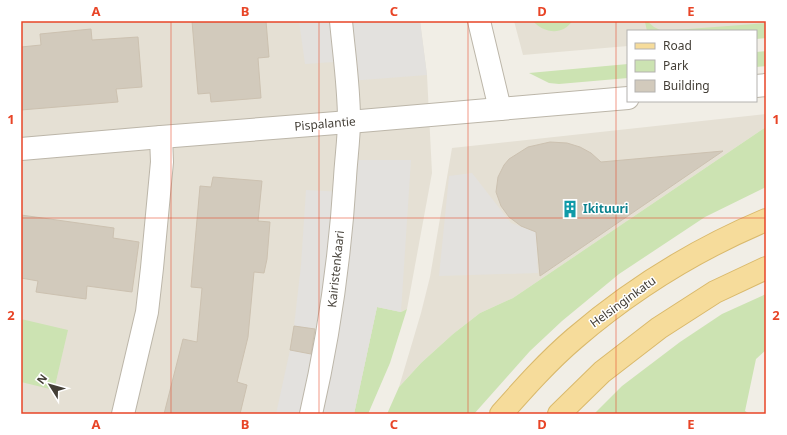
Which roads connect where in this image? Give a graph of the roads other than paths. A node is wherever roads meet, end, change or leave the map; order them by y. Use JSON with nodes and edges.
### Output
{"nodes":[{"id":1,"x":341,"y":21,"type":"edge"},
{"id":2,"x":480,"y":21,"type":"edge"},
{"id":3,"x":627,"y":98,"type":"edge"},
{"id":4,"x":500,"y":109,"type":"junction"},
{"id":5,"x":349,"y":122,"type":"junction"},
{"id":6,"x":161,"y":137,"type":"junction"},
{"id":7,"x":21,"y":149,"type":"edge"},
{"id":8,"x":766,"y":220,"type":"edge"},
{"id":9,"x":766,"y":268,"type":"edge"},
{"id":10,"x":123,"y":414,"type":"edge"},
{"id":11,"x":311,"y":414,"type":"edge"},
{"id":12,"x":501,"y":414,"type":"edge"},
{"id":13,"x":559,"y":414,"type":"edge"}],
"edges":[{"from":1,"to":5,"type":"street","name":"Kairistenkaari"},
{"from":2,"to":4,"type":"street"},
{"from":3,"to":4,"type":"street","name":"Pispalantie"},
{"from":4,"to":5,"type":"street","name":"Pispalantie"},
{"from":5,"to":6,"type":"street","name":"Pispalantie"},
{"from":5,"to":11,"type":"street","name":"Kairistenkaari"},
{"from":6,"to":7,"type":"street","name":"Pispalantie"},
{"from":6,"to":10,"type":"street"},
{"from":8,"to":12,"type":"main road","name":"Helsinginkatu"},
{"from":9,"to":13,"type":"main road"}]}
